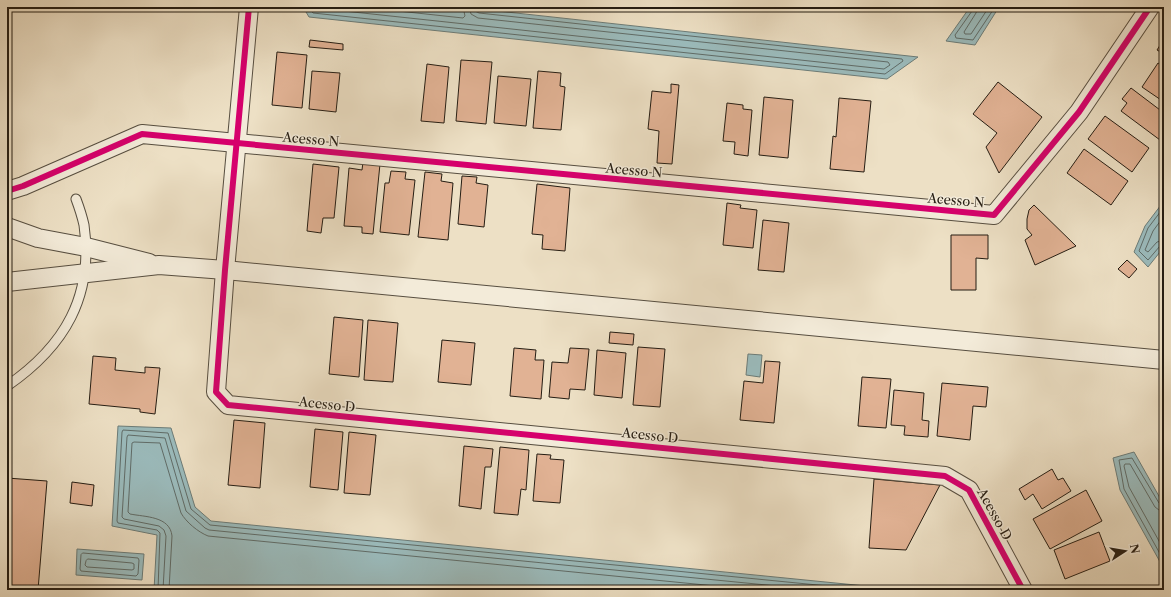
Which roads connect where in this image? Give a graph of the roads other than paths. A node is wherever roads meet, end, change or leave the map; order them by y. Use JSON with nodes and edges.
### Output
{"nodes":[{"id":1,"x":250,"y":7,"type":"edge"},
{"id":2,"x":1150,"y":7,"type":"edge"},
{"id":3,"x":236,"y":143,"type":"junction"},
{"id":4,"x":15,"y":188,"type":"edge"},
{"id":5,"x":76,"y":199,"type":"dead end"},
{"id":6,"x":7,"y":227,"type":"edge"},
{"id":7,"x":86,"y":247,"type":"junction"},
{"id":8,"x":159,"y":266,"type":"junction"},
{"id":9,"x":225,"y":270,"type":"junction"},
{"id":10,"x":85,"y":274,"type":"junction"},
{"id":11,"x":7,"y":282,"type":"edge"},
{"id":12,"x":1164,"y":360,"type":"edge"},
{"id":13,"x":7,"y":386,"type":"edge"},
{"id":14,"x":1023,"y":590,"type":"edge"}],
"edges":[{"from":1,"to":3,"type":"street"},
{"from":2,"to":3,"type":"street","name":"Acesso N"},
{"from":3,"to":4,"type":"street","name":"Acesso N"},
{"from":3,"to":9,"type":"street"},
{"from":5,"to":7,"type":"lane"},
{"from":6,"to":7,"type":"street"},
{"from":7,"to":8,"type":"street"},
{"from":7,"to":10,"type":"lane"},
{"from":8,"to":9,"type":"street"},
{"from":8,"to":10,"type":"street"},
{"from":9,"to":12,"type":"street"},
{"from":9,"to":14,"type":"street","name":"Acesso D"},
{"from":10,"to":11,"type":"street"},
{"from":10,"to":13,"type":"lane"}]}
